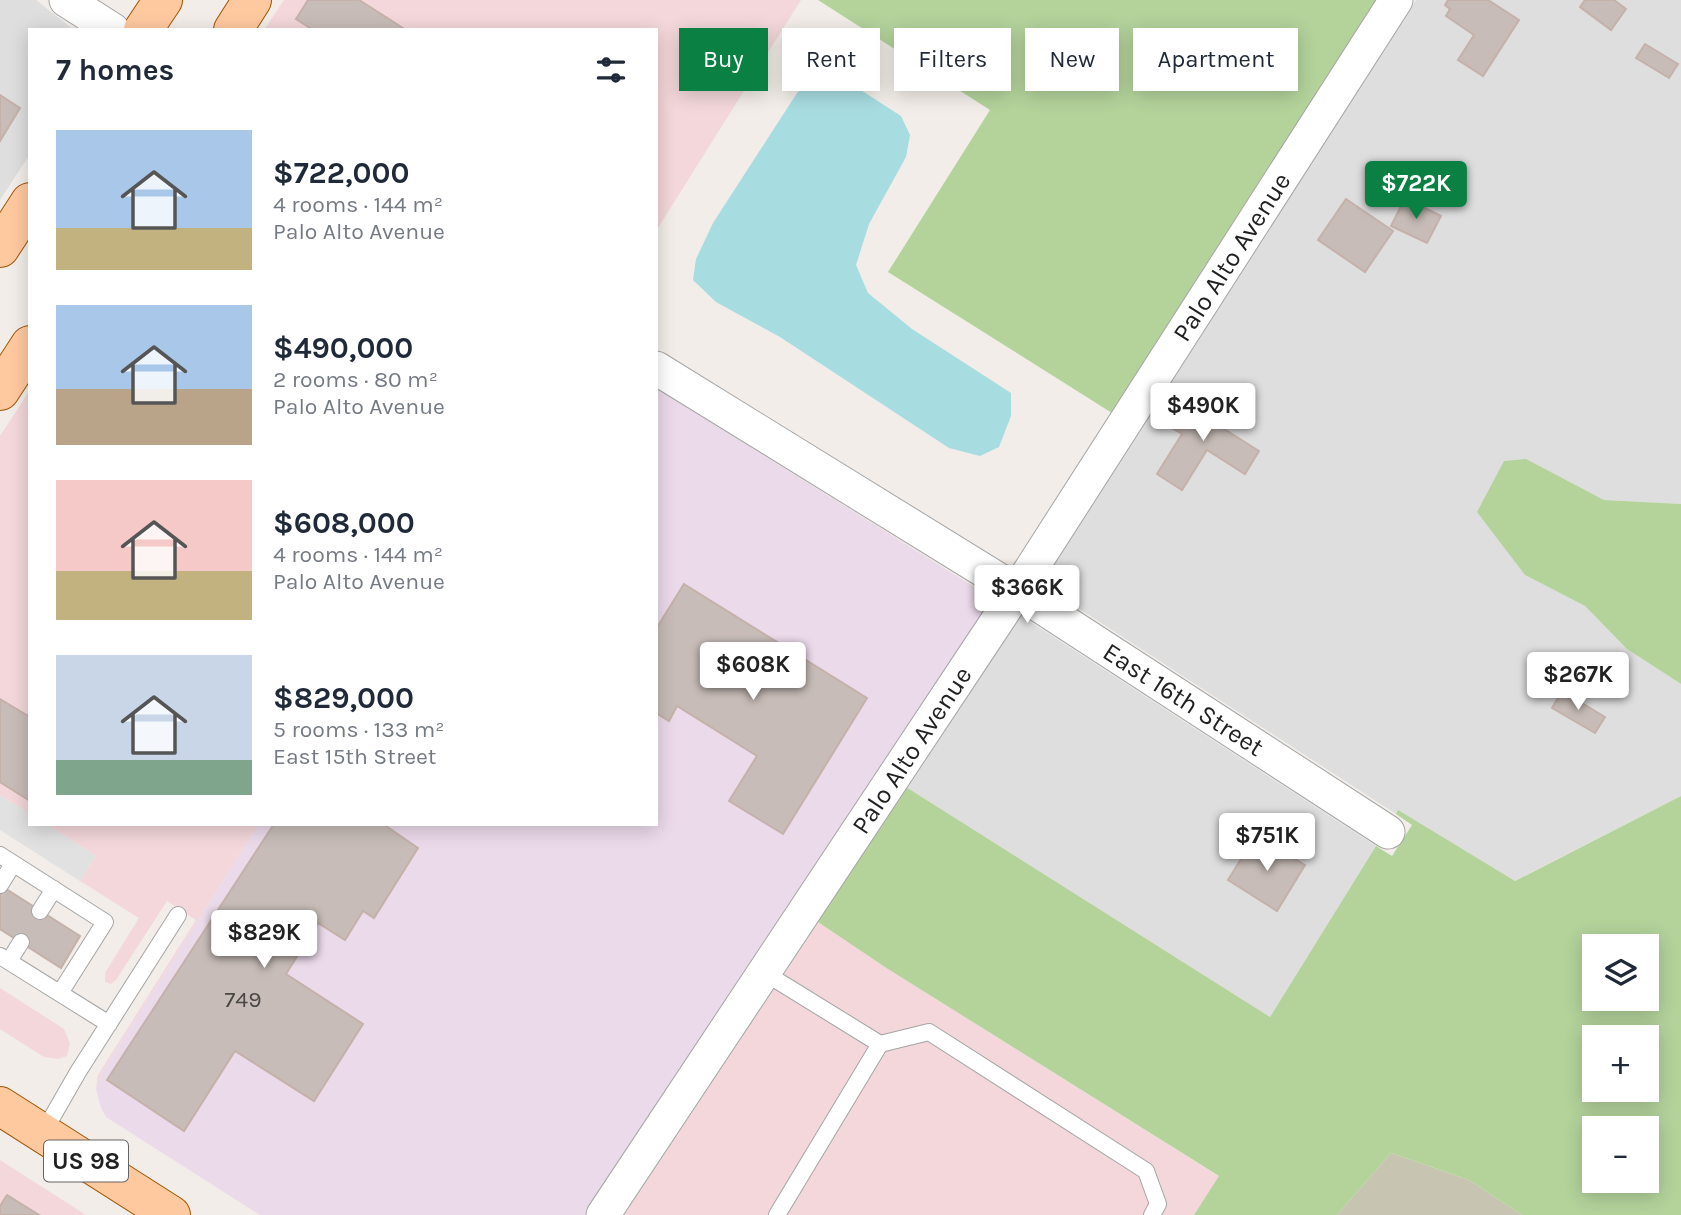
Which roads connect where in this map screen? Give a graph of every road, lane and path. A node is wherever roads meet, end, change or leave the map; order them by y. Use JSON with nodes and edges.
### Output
{"nodes":[{"id":1,"x":66,"y":0,"type":"edge"},
{"id":2,"x":163,"y":0,"type":"edge"},
{"id":3,"x":252,"y":0,"type":"edge"},
{"id":4,"x":1396,"y":0,"type":"edge"},
{"id":5,"x":110,"y":28,"type":"edge"},
{"id":6,"x":144,"y":28,"type":"edge"},
{"id":7,"x":234,"y":28,"type":"edge"},
{"id":8,"x":28,"y":205,"type":"edge"},
{"id":9,"x":0,"y":248,"type":"edge"},
{"id":10,"x":28,"y":348,"type":"edge"},
{"id":11,"x":658,"y":369,"type":"edge"},
{"id":12,"x":0,"y":391,"type":"edge"},
{"id":13,"x":1017,"y":591,"type":"junction"},
{"id":14,"x":1388,"y":832,"type":"dead end"},
{"id":15,"x":7,"y":859,"type":"edge"},
{"id":16,"x":0,"y":884,"type":"edge"},
{"id":17,"x":54,"y":890,"type":"junction"},
{"id":18,"x":40,"y":911,"type":"dead end"},
{"id":19,"x":178,"y":915,"type":"dead end"},
{"id":20,"x":21,"y":942,"type":"dead end"},
{"id":21,"x":5,"y":958,"type":"edge"},
{"id":22,"x":765,"y":973,"type":"junction"},
{"id":23,"x":60,"y":993,"type":"junction"},
{"id":24,"x":109,"y":1024,"type":"junction"},
{"id":25,"x":880,"y":1044,"type":"junction"},
{"id":26,"x":0,"y":1106,"type":"edge"},
{"id":27,"x":43,"y":1133,"type":"junction"},
{"id":28,"x":172,"y":1215,"type":"edge"},
{"id":29,"x":603,"y":1215,"type":"edge"},
{"id":30,"x":777,"y":1215,"type":"edge"},
{"id":31,"x":1152,"y":1215,"type":"edge"}],
"edges":[{"from":1,"to":5,"type":"street"},
{"from":2,"to":6,"type":"main road"},
{"from":3,"to":7,"type":"main road"},
{"from":4,"to":13,"type":"street","name":"Palo Alto Avenue"},
{"from":8,"to":9,"type":"main road"},
{"from":10,"to":12,"type":"main road"},
{"from":11,"to":13,"type":"street","name":"East 16th Street"},
{"from":13,"to":14,"type":"street","name":"East 16th Street"},
{"from":13,"to":22,"type":"street","name":"Palo Alto Avenue"},
{"from":15,"to":16,"type":"lane"},
{"from":15,"to":17,"type":"lane"},
{"from":17,"to":18,"type":"lane"},
{"from":17,"to":23,"type":"lane"},
{"from":19,"to":24,"type":"lane"},
{"from":20,"to":21,"type":"lane"},
{"from":21,"to":23,"type":"lane"},
{"from":22,"to":25,"type":"lane"},
{"from":22,"to":29,"type":"street","name":"Palo Alto Avenue"},
{"from":23,"to":24,"type":"lane"},
{"from":24,"to":27,"type":"lane"},
{"from":25,"to":30,"type":"lane"},
{"from":25,"to":31,"type":"lane"},
{"from":26,"to":27,"type":"main road","number":"US 98"},
{"from":27,"to":28,"type":"main road","number":"US 98"}]}
